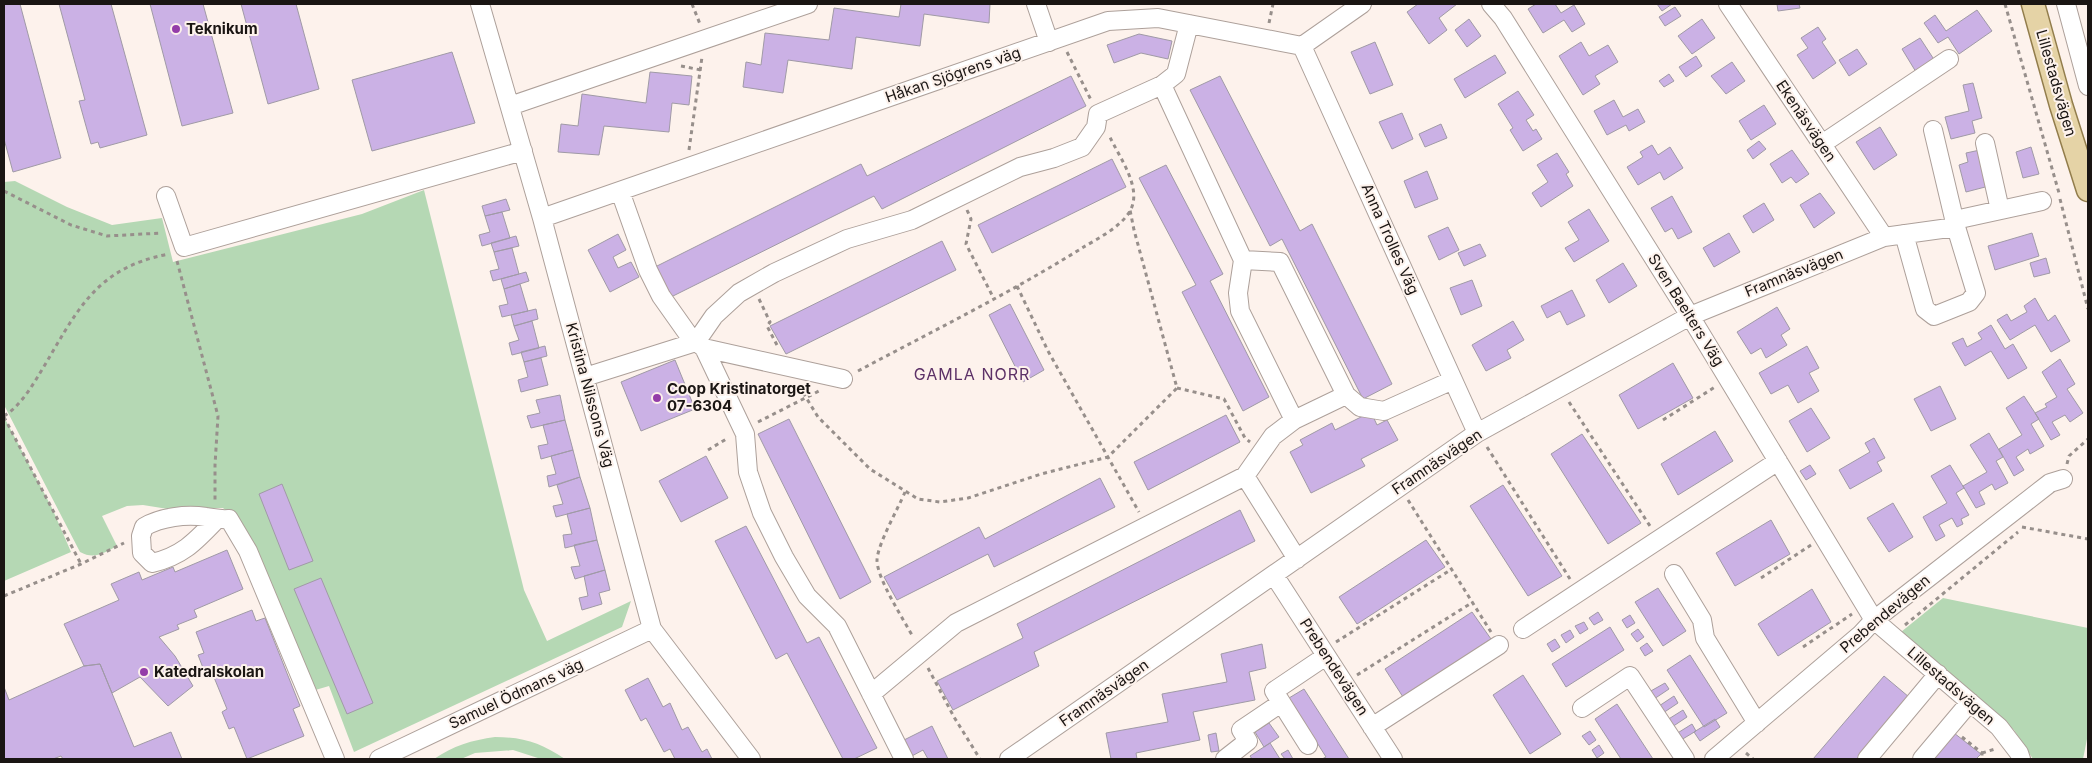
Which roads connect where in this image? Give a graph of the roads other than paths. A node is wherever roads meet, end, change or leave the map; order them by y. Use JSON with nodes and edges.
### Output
{"nodes":[{"id":1,"x":480,"y":4,"type":"edge"},
{"id":2,"x":808,"y":4,"type":"edge"},
{"id":3,"x":1036,"y":4,"type":"edge"},
{"id":4,"x":1362,"y":4,"type":"edge"},
{"id":5,"x":1491,"y":4,"type":"edge"},
{"id":6,"x":1728,"y":4,"type":"edge"},
{"id":7,"x":2033,"y":4,"type":"edge"},
{"id":8,"x":2066,"y":4,"type":"edge"},
{"id":9,"x":1189,"y":24,"type":"junction"},
{"id":10,"x":1055,"y":40,"type":"junction"},
{"id":11,"x":1302,"y":46,"type":"junction"},
{"id":12,"x":1949,"y":59,"type":"dead end"},
{"id":13,"x":1162,"y":85,"type":"junction"},
{"id":14,"x":2088,"y":86,"type":"edge"},
{"id":15,"x":510,"y":106,"type":"junction"},
{"id":16,"x":1933,"y":130,"type":"dead end"},
{"id":17,"x":1985,"y":143,"type":"dead end"},
{"id":18,"x":1822,"y":144,"type":"junction"},
{"id":19,"x":523,"y":151,"type":"junction"},
{"id":20,"x":2088,"y":190,"type":"edge"},
{"id":21,"x":620,"y":191,"type":"junction"},
{"id":22,"x":166,"y":196,"type":"dead end"},
{"id":23,"x":2042,"y":201,"type":"dead end"},
{"id":24,"x":2000,"y":210,"type":"junction"},
{"id":25,"x":542,"y":218,"type":"junction"},
{"id":26,"x":1956,"y":223,"type":"junction"},
{"id":27,"x":1904,"y":234,"type":"junction"},
{"id":28,"x":1884,"y":237,"type":"junction"},
{"id":29,"x":1243,"y":260,"type":"junction"},
{"id":30,"x":1690,"y":316,"type":"junction"},
{"id":31,"x":700,"y":345,"type":"junction"},
{"id":32,"x":585,"y":377,"type":"junction"},
{"id":33,"x":842,"y":379,"type":"road end"},
{"id":34,"x":1453,"y":380,"type":"junction"},
{"id":35,"x":1346,"y":395,"type":"junction"},
{"id":36,"x":1294,"y":420,"type":"junction"},
{"id":37,"x":1477,"y":433,"type":"junction"},
{"id":38,"x":1778,"y":461,"type":"junction"},
{"id":39,"x":1245,"y":476,"type":"junction"},
{"id":40,"x":2063,"y":478,"type":"road end"},
{"id":41,"x":216,"y":520,"type":"junction"},
{"id":42,"x":1297,"y":559,"type":"junction"},
{"id":43,"x":1674,"y":574,"type":"dead end"},
{"id":44,"x":1274,"y":575,"type":"junction"},
{"id":45,"x":1870,"y":613,"type":"junction"},
{"id":46,"x":652,"y":629,"type":"junction"},
{"id":47,"x":1523,"y":629,"type":"dead end"},
{"id":48,"x":1499,"y":645,"type":"road end"},
{"id":49,"x":1325,"y":653,"type":"junction"},
{"id":50,"x":1938,"y":674,"type":"junction"},
{"id":51,"x":871,"y":694,"type":"junction"},
{"id":52,"x":1281,"y":702,"type":"junction"},
{"id":53,"x":1970,"y":702,"type":"junction"},
{"id":54,"x":1582,"y":708,"type":"dead end"},
{"id":55,"x":1757,"y":723,"type":"junction"},
{"id":56,"x":1372,"y":727,"type":"junction"},
{"id":57,"x":1308,"y":745,"type":"dead end"},
{"id":58,"x":335,"y":759,"type":"edge"},
{"id":59,"x":379,"y":759,"type":"edge"},
{"id":60,"x":751,"y":759,"type":"edge"},
{"id":61,"x":904,"y":759,"type":"edge"},
{"id":62,"x":1009,"y":759,"type":"edge"},
{"id":63,"x":1225,"y":759,"type":"edge"},
{"id":64,"x":1393,"y":759,"type":"edge"},
{"id":65,"x":1685,"y":759,"type":"edge"},
{"id":66,"x":1714,"y":759,"type":"edge"},
{"id":67,"x":1867,"y":759,"type":"edge"},
{"id":68,"x":1922,"y":759,"type":"edge"},
{"id":69,"x":2021,"y":759,"type":"edge"}],
"edges":[{"from":1,"to":15,"type":"street","name":"Kristina Nilssons Väg"},
{"from":2,"to":15,"type":"street"},
{"from":3,"to":10,"type":"street"},
{"from":4,"to":11,"type":"street"},
{"from":5,"to":30,"type":"street","name":"Sven Baelters Väg"},
{"from":6,"to":18,"type":"street","name":"Ekenäsvägen"},
{"from":7,"to":20,"type":"main road","name":"Lillestadsvägen"},
{"from":8,"to":14,"type":"street","name":"Lillestadsvägen"},
{"from":9,"to":10,"type":"street","name":"Håkan Sjögrens väg"},
{"from":9,"to":11,"type":"street","name":"Håkan Sjögrens väg"},
{"from":9,"to":13,"type":"street"},
{"from":10,"to":21,"type":"street","name":"Håkan Sjögrens väg"},
{"from":11,"to":34,"type":"street","name":"Anna Trolles Väg"},
{"from":12,"to":18,"type":"street"},
{"from":13,"to":29,"type":"street"},
{"from":13,"to":31,"type":"street"},
{"from":15,"to":19,"type":"street","name":"Kristina Nilssons Väg"},
{"from":16,"to":26,"type":"street"},
{"from":17,"to":24,"type":"street"},
{"from":18,"to":28,"type":"street","name":"Ekenäsvägen"},
{"from":19,"to":22,"type":"street"},
{"from":19,"to":25,"type":"street","name":"Kristina Nilssons Väg"},
{"from":21,"to":25,"type":"street","name":"Håkan Sjögrens väg"},
{"from":21,"to":31,"type":"street"},
{"from":23,"to":24,"type":"street","name":"Framnäsvägen"},
{"from":24,"to":26,"type":"street","name":"Framnäsvägen"},
{"from":25,"to":32,"type":"street","name":"Kristina Nilssons Väg"},
{"from":26,"to":27,"type":"street","name":"Framnäsvägen"},
{"from":26,"to":27,"type":"street"},
{"from":27,"to":28,"type":"street","name":"Framnäsvägen"},
{"from":28,"to":30,"type":"street","name":"Framnäsvägen"},
{"from":29,"to":35,"type":"street"},
{"from":29,"to":36,"type":"street"},
{"from":30,"to":37,"type":"street","name":"Framnäsvägen"},
{"from":30,"to":38,"type":"street","name":"Sven Baelters Väg"},
{"from":31,"to":32,"type":"street"},
{"from":31,"to":33,"type":"street"},
{"from":31,"to":51,"type":"street"},
{"from":32,"to":46,"type":"street","name":"Kristina Nilssons Väg"},
{"from":34,"to":35,"type":"street"},
{"from":34,"to":37,"type":"street","name":"Anna Trolles Väg"},
{"from":35,"to":36,"type":"street"},
{"from":36,"to":39,"type":"street"},
{"from":37,"to":42,"type":"street","name":"Framnäsvägen"},
{"from":38,"to":45,"type":"street","name":"Sven Baelters Väg"},
{"from":38,"to":47,"type":"street"},
{"from":39,"to":42,"type":"street"},
{"from":39,"to":51,"type":"street"},
{"from":40,"to":45,"type":"street","name":"Prebendevägen"},
{"from":41,"to":41,"type":"street"},
{"from":41,"to":58,"type":"street"},
{"from":42,"to":44,"type":"street","name":"Framnäsvägen"},
{"from":43,"to":55,"type":"street"},
{"from":44,"to":49,"type":"street","name":"Prebendevägen"},
{"from":44,"to":62,"type":"street","name":"Framnäsvägen"},
{"from":45,"to":50,"type":"street","name":"Lillestadsvägen"},
{"from":45,"to":55,"type":"street","name":"Prebendevägen"},
{"from":46,"to":59,"type":"street","name":"Samuel Ödmans väg"},
{"from":46,"to":60,"type":"street","name":"Kristina Nilssons Väg"},
{"from":48,"to":56,"type":"street"},
{"from":49,"to":52,"type":"street"},
{"from":49,"to":56,"type":"street","name":"Prebendevägen"},
{"from":50,"to":53,"type":"street","name":"Lillestadsvägen"},
{"from":50,"to":67,"type":"street"},
{"from":51,"to":61,"type":"street"},
{"from":52,"to":57,"type":"street"},
{"from":52,"to":63,"type":"street"},
{"from":53,"to":68,"type":"street"},
{"from":53,"to":69,"type":"street","name":"Lillestadsvägen"},
{"from":54,"to":65,"type":"street"},
{"from":55,"to":66,"type":"street","name":"Prebendevägen"},
{"from":56,"to":64,"type":"street","name":"Prebendevägen"}]}
